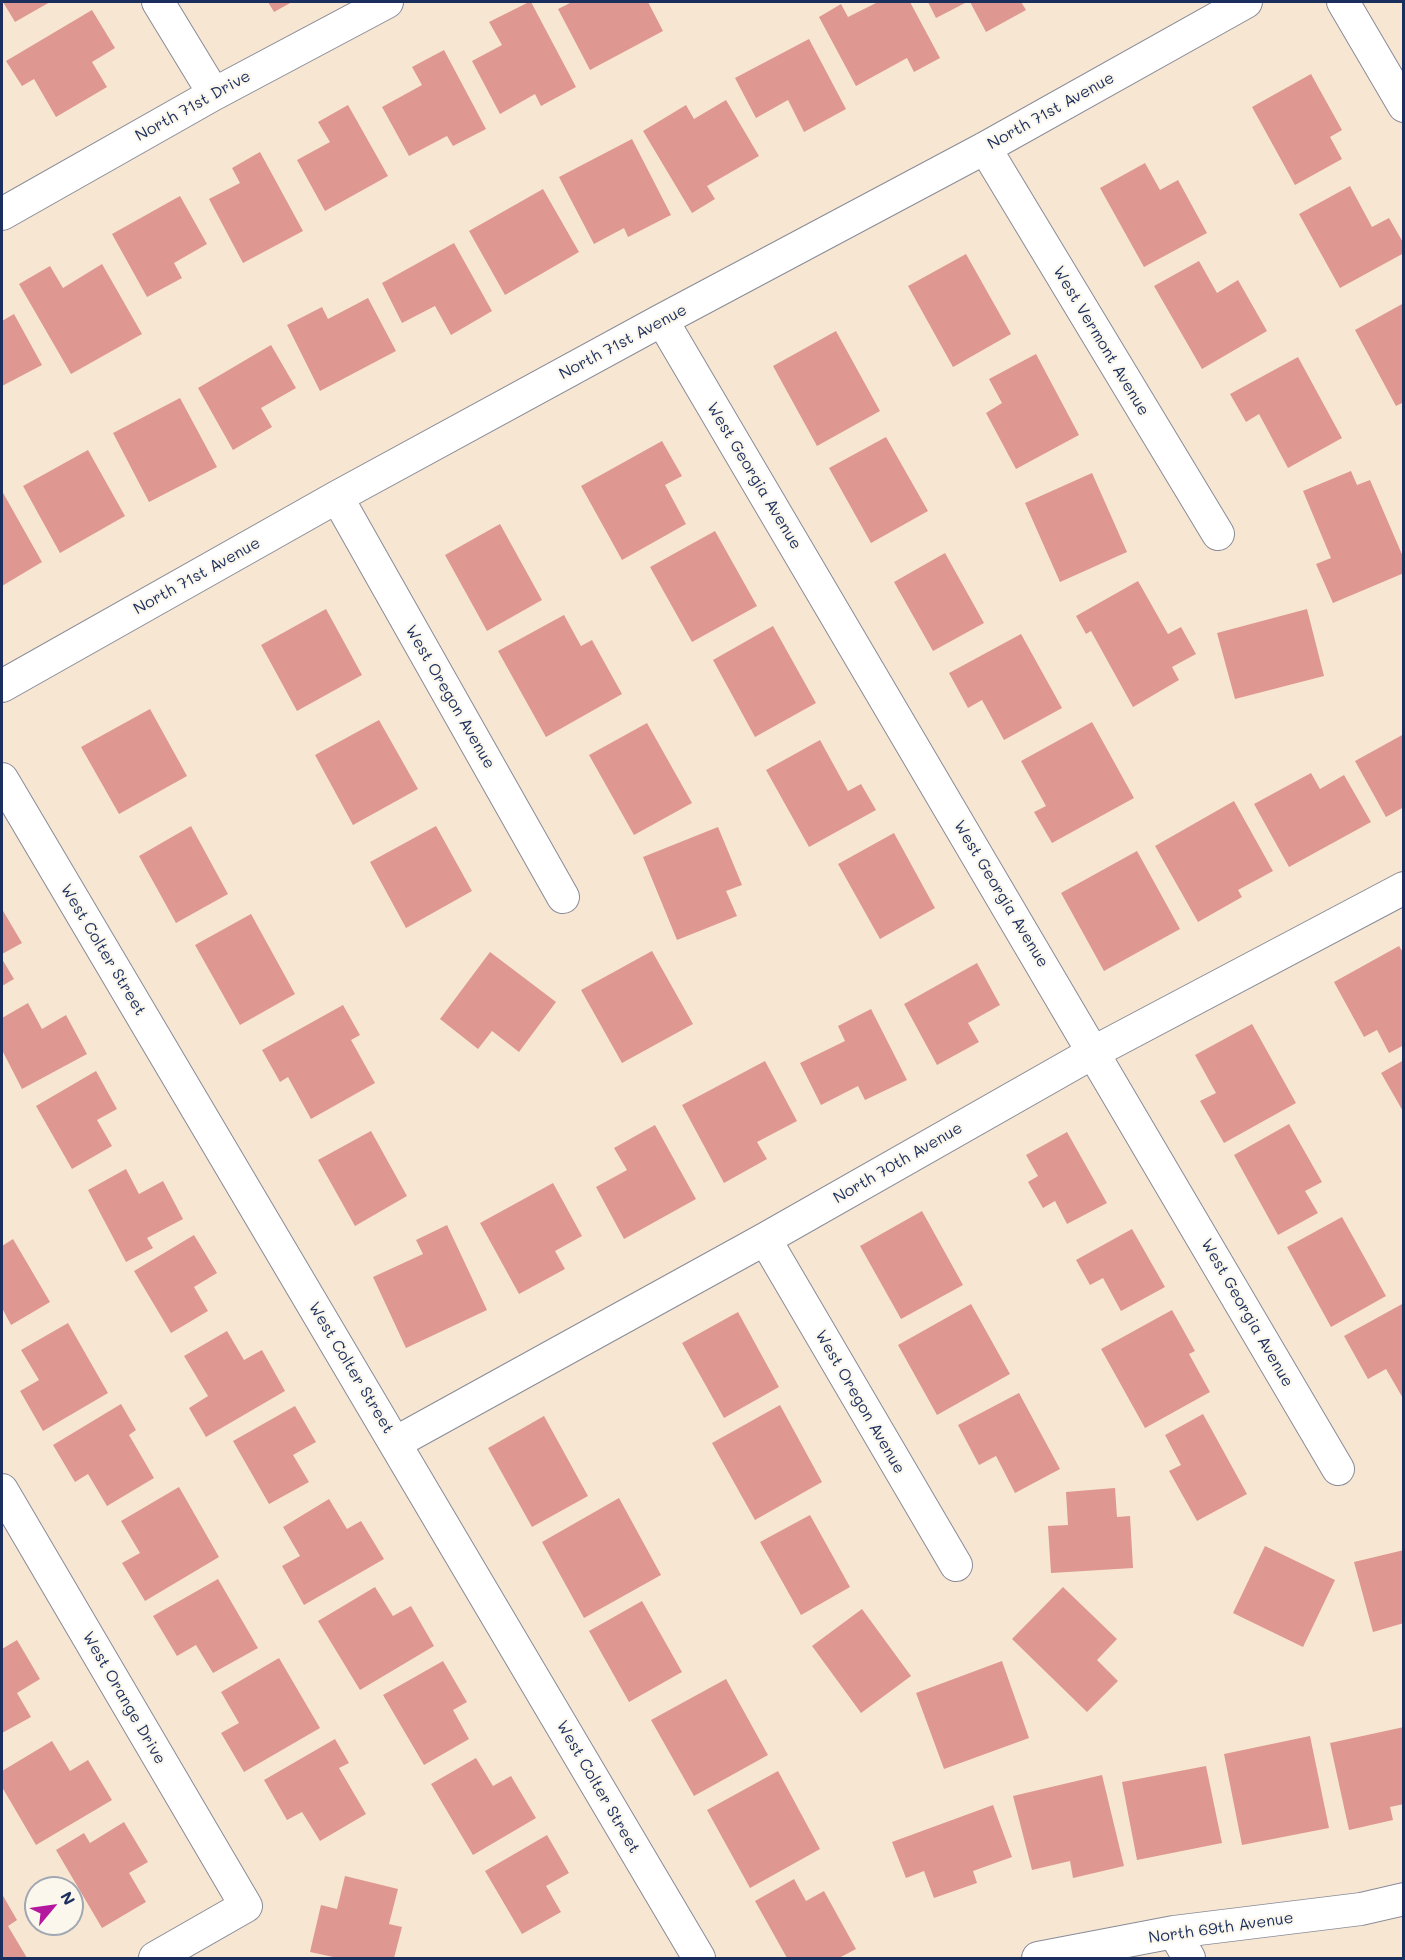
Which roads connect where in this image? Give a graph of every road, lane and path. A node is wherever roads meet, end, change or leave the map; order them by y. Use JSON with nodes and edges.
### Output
{"nodes":[{"id":1,"x":158,"y":2,"type":"edge"},
{"id":2,"x":387,"y":2,"type":"edge"},
{"id":3,"x":1246,"y":2,"type":"edge"},
{"id":4,"x":1343,"y":2,"type":"edge"},
{"id":5,"x":214,"y":94,"type":"junction"},
{"id":6,"x":1404,"y":106,"type":"edge"},
{"id":7,"x":985,"y":148,"type":"junction"},
{"id":8,"x":2,"y":214,"type":"edge"},
{"id":9,"x":662,"y":320,"type":"junction"},
{"id":10,"x":337,"y":497,"type":"junction"},
{"id":11,"x":1218,"y":534,"type":"dead end"},
{"id":12,"x":2,"y":686,"type":"edge"},
{"id":13,"x":2,"y":779,"type":"edge"},
{"id":14,"x":1404,"y":888,"type":"edge"},
{"id":15,"x":563,"y":897,"type":"dead end"},
{"id":16,"x":1094,"y":1052,"type":"junction"},
{"id":17,"x":765,"y":1239,"type":"junction"},
{"id":18,"x":395,"y":1443,"type":"junction"},
{"id":19,"x":1338,"y":1469,"type":"dead end"},
{"id":20,"x":2,"y":1490,"type":"edge"},
{"id":21,"x":956,"y":1565,"type":"dead end"},
{"id":22,"x":1404,"y":1899,"type":"edge"},
{"id":23,"x":1182,"y":1946,"type":"edge"},
{"id":24,"x":155,"y":1959,"type":"edge"},
{"id":25,"x":699,"y":1959,"type":"edge"},
{"id":26,"x":1038,"y":1959,"type":"edge"}],
"edges":[{"from":1,"to":5,"type":"street"},
{"from":2,"to":5,"type":"street","name":"North 71st Drive"},
{"from":3,"to":7,"type":"street","name":"North 71st Avenue"},
{"from":4,"to":6,"type":"street"},
{"from":5,"to":8,"type":"street","name":"North 71st Drive"},
{"from":7,"to":9,"type":"street","name":"North 71st Avenue"},
{"from":7,"to":11,"type":"street","name":"West Vermont Avenue"},
{"from":9,"to":10,"type":"street","name":"North 71st Avenue"},
{"from":9,"to":16,"type":"street","name":"West Georgia Avenue"},
{"from":10,"to":12,"type":"street","name":"North 71st Avenue"},
{"from":10,"to":15,"type":"street","name":"West Oregon Avenue"},
{"from":13,"to":18,"type":"street","name":"West Colter Street"},
{"from":14,"to":16,"type":"street","name":"North 70th Avenue"},
{"from":16,"to":17,"type":"street","name":"North 70th Avenue"},
{"from":16,"to":19,"type":"street","name":"West Georgia Avenue"},
{"from":17,"to":18,"type":"street","name":"North 70th Avenue"},
{"from":17,"to":21,"type":"street","name":"West Oregon Avenue"},
{"from":18,"to":25,"type":"street","name":"West Colter Street"},
{"from":20,"to":24,"type":"street","name":"West Orange Drive"},
{"from":22,"to":23,"type":"street","name":"North 69th Avenue"},
{"from":23,"to":26,"type":"street","name":"North 69th Avenue"}]}
